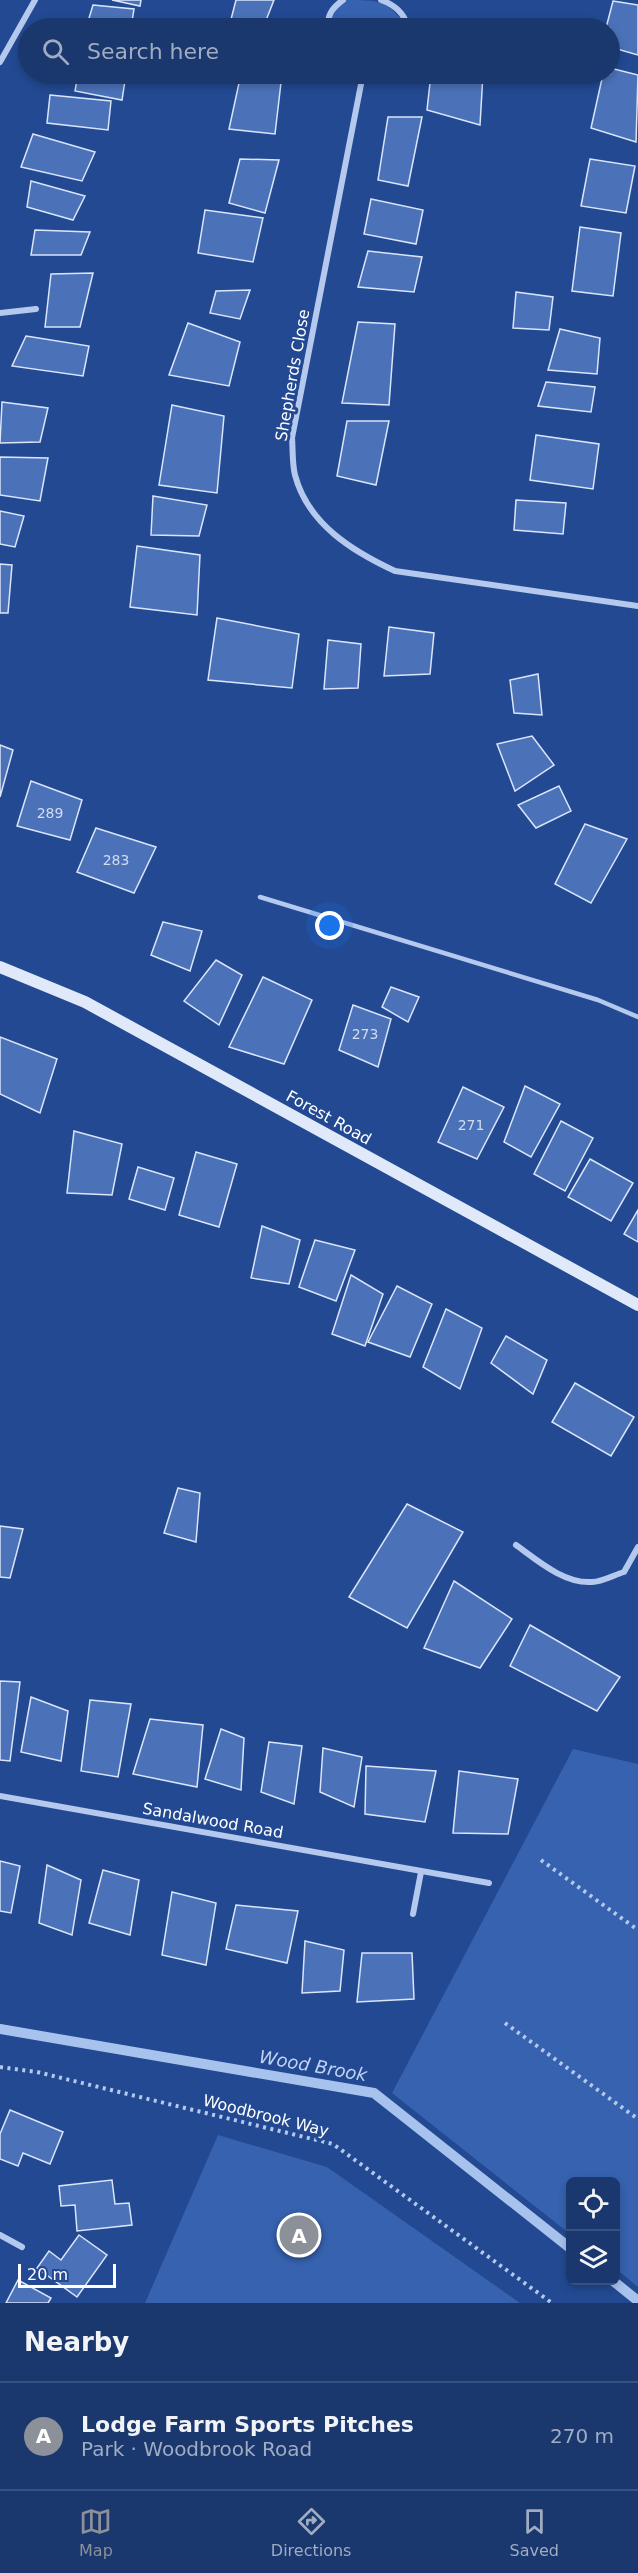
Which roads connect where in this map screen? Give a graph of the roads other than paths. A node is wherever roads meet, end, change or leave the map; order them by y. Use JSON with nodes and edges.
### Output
{"nodes":[{"id":1,"x":35,"y":0,"type":"edge"},
{"id":2,"x":343,"y":0,"type":"edge"},
{"id":3,"x":381,"y":0,"type":"edge"},
{"id":4,"x":25,"y":18,"type":"edge"},
{"id":5,"x":328,"y":18,"type":"edge"},
{"id":6,"x":404,"y":18,"type":"edge"},
{"id":7,"x":18,"y":30,"type":"edge"},
{"id":8,"x":0,"y":62,"type":"edge"},
{"id":9,"x":361,"y":84,"type":"edge"},
{"id":10,"x":36,"y":309,"type":"dead end"},
{"id":11,"x":0,"y":313,"type":"edge"},
{"id":12,"x":638,"y":606,"type":"edge"},
{"id":13,"x":260,"y":897,"type":"dead end"},
{"id":14,"x":0,"y":967,"type":"edge"},
{"id":15,"x":638,"y":1017,"type":"edge"},
{"id":16,"x":638,"y":1305,"type":"edge"},
{"id":17,"x":516,"y":1545,"type":"dead end"},
{"id":18,"x":638,"y":1548,"type":"edge"},
{"id":19,"x":0,"y":1796,"type":"edge"},
{"id":20,"x":421,"y":1872,"type":"junction"},
{"id":21,"x":489,"y":1883,"type":"dead end"},
{"id":22,"x":413,"y":1914,"type":"dead end"},
{"id":23,"x":0,"y":2235,"type":"edge"},
{"id":24,"x":22,"y":2247,"type":"dead end"}],
"edges":[{"from":1,"to":4,"type":"street"},
{"from":2,"to":5,"type":"street"},
{"from":3,"to":6,"type":"street"},
{"from":7,"to":8,"type":"street"},
{"from":9,"to":12,"type":"street","name":"Shepherds Close"},
{"from":10,"to":11,"type":"street"},
{"from":13,"to":15,"type":"lane"},
{"from":14,"to":16,"type":"street","name":"Forest Road"},
{"from":17,"to":18,"type":"street"},
{"from":19,"to":20,"type":"street","name":"Sandalwood Road"},
{"from":20,"to":21,"type":"street","name":"Sandalwood Road"},
{"from":20,"to":22,"type":"street"},
{"from":23,"to":24,"type":"street"}]}
